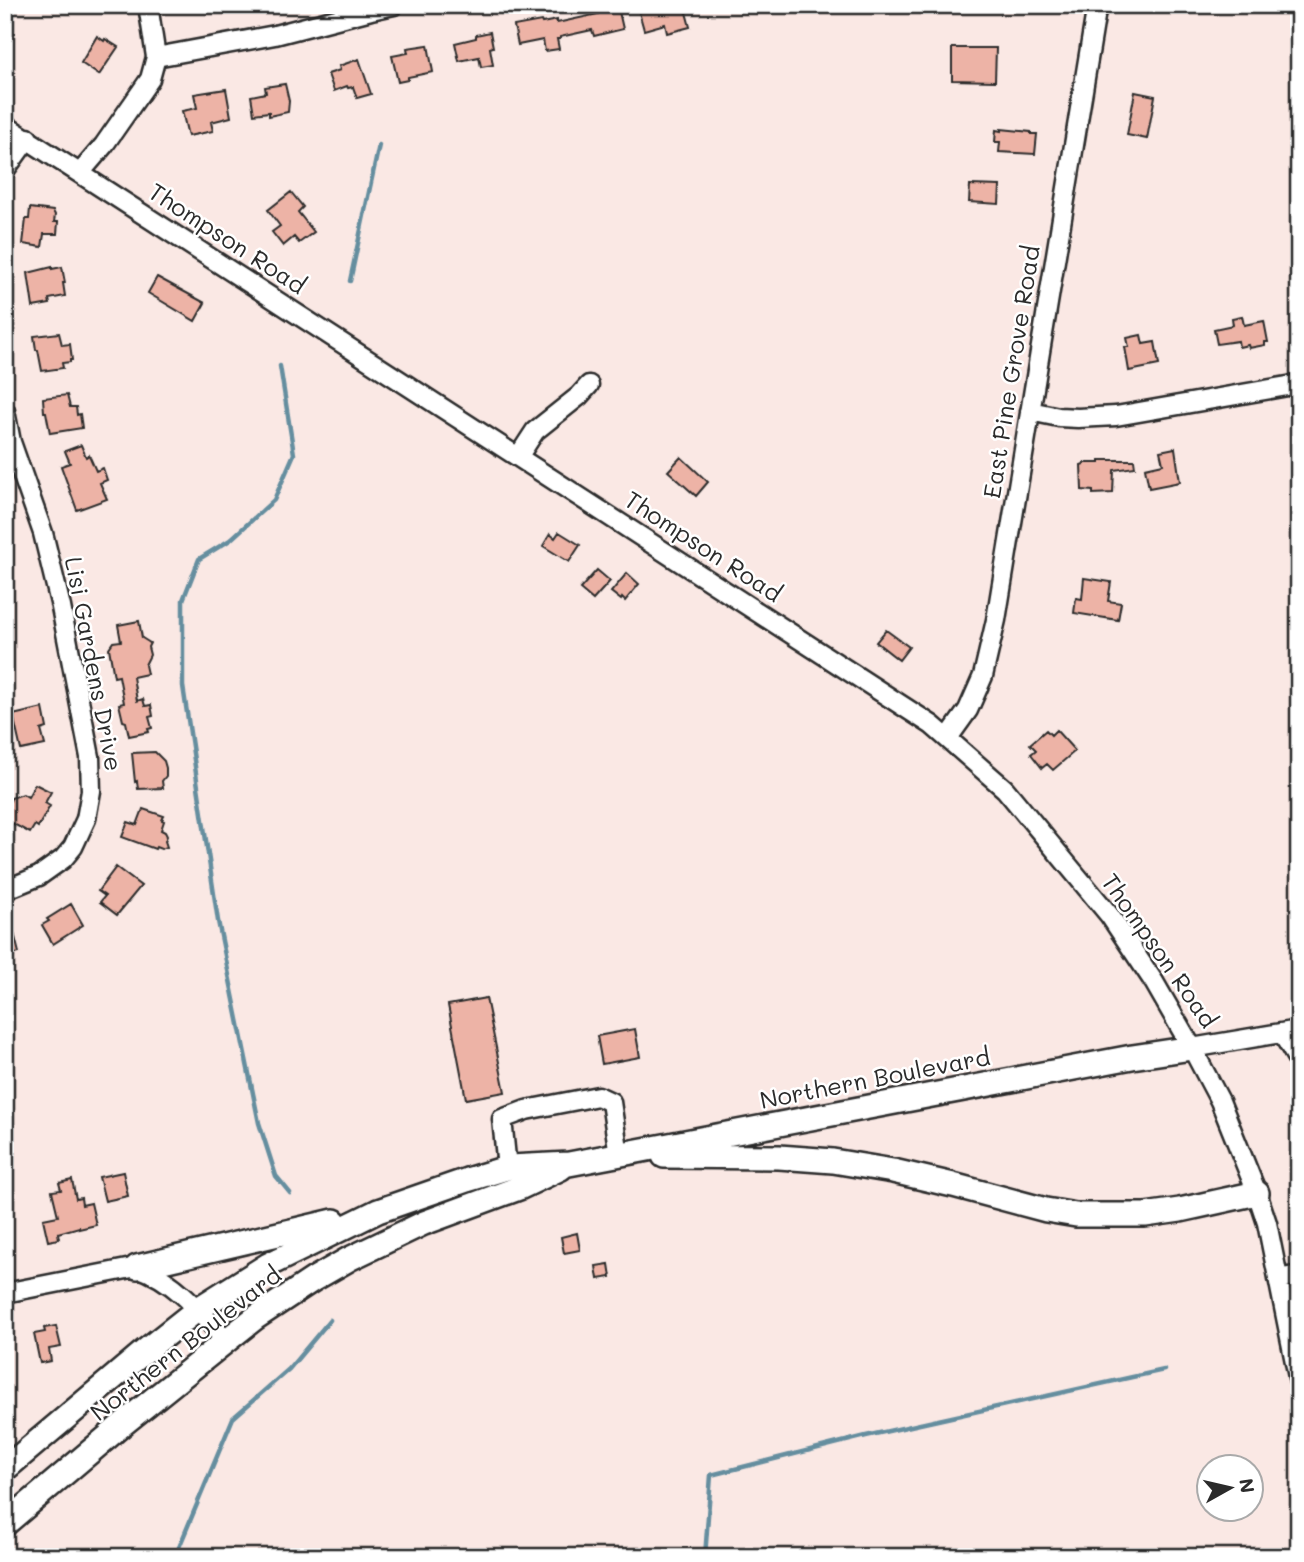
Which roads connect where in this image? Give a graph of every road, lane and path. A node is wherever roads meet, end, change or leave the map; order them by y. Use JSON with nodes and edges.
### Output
{"nodes":[{"id":1,"x":148,"y":5,"type":"edge"},
{"id":2,"x":394,"y":5,"type":"edge"},
{"id":3,"x":1097,"y":5,"type":"edge"},
{"id":4,"x":370,"y":7,"type":"edge"},
{"id":5,"x":156,"y":57,"type":"junction"},
{"id":6,"x":5,"y":124,"type":"edge"},
{"id":7,"x":28,"y":138,"type":"junction"},
{"id":8,"x":5,"y":170,"type":"edge"},
{"id":9,"x":80,"y":173,"type":"junction"},
{"id":10,"x":1299,"y":384,"type":"edge"},
{"id":11,"x":589,"y":385,"type":"dead end"},
{"id":12,"x":5,"y":411,"type":"edge"},
{"id":13,"x":1030,"y":411,"type":"junction"},
{"id":14,"x":518,"y":457,"type":"junction"},
{"id":15,"x":948,"y":738,"type":"junction"},
{"id":16,"x":5,"y":890,"type":"edge"},
{"id":17,"x":1290,"y":1032,"type":"edge"},
{"id":18,"x":1192,"y":1048,"type":"junction"},
{"id":19,"x":1299,"y":1062,"type":"edge"},
{"id":20,"x":629,"y":1153,"type":"junction"},
{"id":21,"x":569,"y":1164,"type":"junction"},
{"id":22,"x":507,"y":1168,"type":"junction"},
{"id":23,"x":1257,"y":1193,"type":"junction"},
{"id":24,"x":378,"y":1211,"type":"junction"},
{"id":25,"x":137,"y":1266,"type":"junction"},
{"id":26,"x":1299,"y":1275,"type":"edge"},
{"id":27,"x":1278,"y":1279,"type":"junction"},
{"id":28,"x":5,"y":1293,"type":"edge"},
{"id":29,"x":198,"y":1309,"type":"junction"},
{"id":30,"x":226,"y":1341,"type":"junction"},
{"id":31,"x":1298,"y":1377,"type":"edge"},
{"id":32,"x":5,"y":1469,"type":"edge"},
{"id":33,"x":5,"y":1524,"type":"edge"}],
"edges":[{"from":1,"to":5,"type":"street"},
{"from":2,"to":4,"type":"street"},
{"from":3,"to":13,"type":"street","name":"East Pine Grove Road"},
{"from":4,"to":5,"type":"street"},
{"from":5,"to":9,"type":"street"},
{"from":6,"to":7,"type":"street","name":"Thompson Road"},
{"from":7,"to":8,"type":"street"},
{"from":7,"to":9,"type":"street","name":"Thompson Road"},
{"from":9,"to":14,"type":"street","name":"Thompson Road"},
{"from":10,"to":13,"type":"street"},
{"from":11,"to":14,"type":"street"},
{"from":12,"to":16,"type":"street","name":"Lisi Gardens Drive"},
{"from":13,"to":15,"type":"street","name":"East Pine Grove Road"},
{"from":14,"to":15,"type":"street","name":"Thompson Road"},
{"from":15,"to":18,"type":"street","name":"Thompson Road"},
{"from":17,"to":18,"type":"street","name":"Thompson Road"},
{"from":17,"to":19,"type":"street"},
{"from":18,"to":20,"type":"main road","name":"Northern Boulevard"},
{"from":18,"to":23,"type":"street"},
{"from":20,"to":21,"type":"main road","name":"Northern Boulevard"},
{"from":20,"to":22,"type":"street"},
{"from":20,"to":23,"type":"main road"},
{"from":21,"to":22,"type":"main road","name":"Northern Boulevard"},
{"from":21,"to":30,"type":"main road","name":"Northern Boulevard"},
{"from":22,"to":24,"type":"main road","name":"Northern Boulevard"},
{"from":23,"to":27,"type":"street"},
{"from":24,"to":25,"type":"main road"},
{"from":24,"to":29,"type":"main road","name":"Northern Boulevard"},
{"from":25,"to":28,"type":"street"},
{"from":25,"to":29,"type":"street"},
{"from":26,"to":27,"type":"street"},
{"from":27,"to":31,"type":"street"},
{"from":29,"to":30,"type":"street"},
{"from":29,"to":32,"type":"main road","name":"Northern Boulevard"},
{"from":30,"to":33,"type":"main road","name":"Northern Boulevard"}]}
